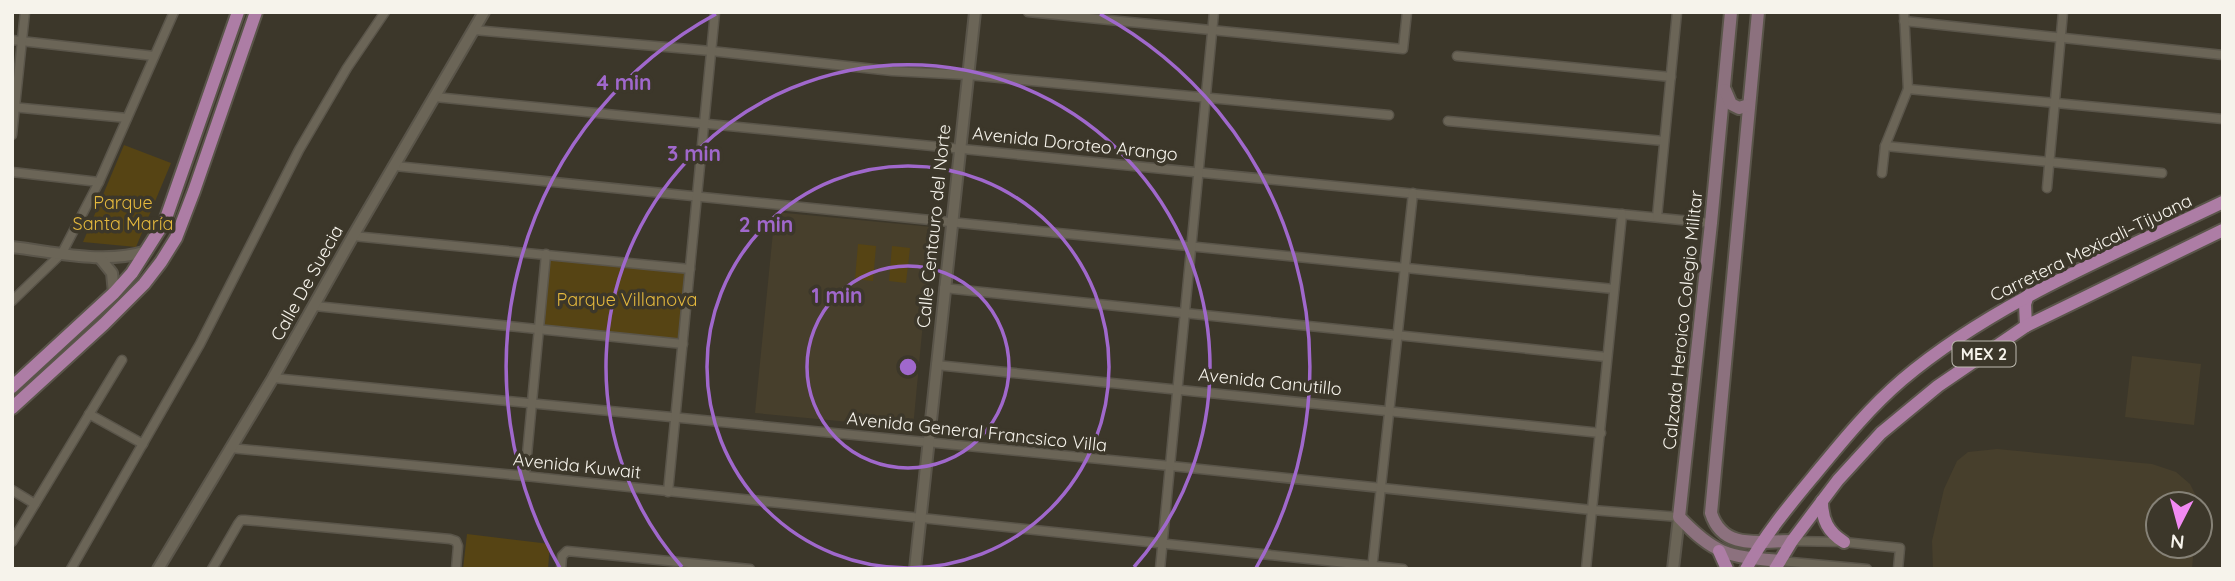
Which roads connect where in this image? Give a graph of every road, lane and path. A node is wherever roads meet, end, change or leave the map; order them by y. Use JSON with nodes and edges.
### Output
{"nodes":[{"id":1,"x":25,"y":12,"type":"edge"},
{"id":2,"x":174,"y":12,"type":"edge"},
{"id":3,"x":238,"y":12,"type":"edge"},
{"id":4,"x":256,"y":12,"type":"edge"},
{"id":5,"x":385,"y":12,"type":"edge"},
{"id":6,"x":484,"y":12,"type":"edge"},
{"id":7,"x":715,"y":12,"type":"edge"},
{"id":8,"x":975,"y":12,"type":"edge"},
{"id":9,"x":1028,"y":12,"type":"edge"},
{"id":10,"x":1214,"y":12,"type":"edge"},
{"id":11,"x":1407,"y":12,"type":"edge"},
{"id":12,"x":1677,"y":12,"type":"edge"},
{"id":13,"x":1731,"y":12,"type":"edge"},
{"id":14,"x":1758,"y":12,"type":"edge"},
{"id":15,"x":2063,"y":12,"type":"edge"},
{"id":16,"x":1904,"y":17,"type":"edge"},
{"id":17,"x":474,"y":30,"type":"junction"},
{"id":18,"x":1213,"y":30,"type":"junction"},
{"id":19,"x":2061,"y":38,"type":"junction"},
{"id":20,"x":12,"y":40,"type":"edge"},
{"id":21,"x":22,"y":41,"type":"junction"},
{"id":22,"x":711,"y":51,"type":"junction"},
{"id":23,"x":2223,"y":55,"type":"edge"},
{"id":24,"x":154,"y":56,"type":"junction"},
{"id":25,"x":1457,"y":56,"type":"dead end"},
{"id":26,"x":968,"y":75,"type":"junction"},
{"id":27,"x":1671,"y":77,"type":"junction"},
{"id":28,"x":1725,"y":86,"type":"junction"},
{"id":29,"x":1908,"y":89,"type":"junction"},
{"id":30,"x":435,"y":97,"type":"junction"},
{"id":31,"x":1208,"y":97,"type":"junction"},
{"id":32,"x":2055,"y":104,"type":"junction"},
{"id":33,"x":1749,"y":105,"type":"junction"},
{"id":34,"x":14,"y":107,"type":"edge"},
{"id":35,"x":1389,"y":115,"type":"dead end"},
{"id":36,"x":127,"y":118,"type":"junction"},
{"id":37,"x":2223,"y":119,"type":"edge"},
{"id":38,"x":1448,"y":121,"type":"dead end"},
{"id":39,"x":704,"y":123,"type":"junction"},
{"id":40,"x":12,"y":135,"type":"edge"},
{"id":41,"x":1720,"y":135,"type":"junction"},
{"id":42,"x":1664,"y":141,"type":"junction"},
{"id":43,"x":1885,"y":146,"type":"junction"},
{"id":44,"x":960,"y":147,"type":"junction"},
{"id":45,"x":1745,"y":147,"type":"junction"},
{"id":46,"x":2049,"y":163,"type":"junction"},
{"id":47,"x":395,"y":166,"type":"junction"},
{"id":48,"x":12,"y":172,"type":"edge"},
{"id":49,"x":1200,"y":173,"type":"junction"},
{"id":50,"x":1882,"y":173,"type":"dead end"},
{"id":51,"x":2162,"y":173,"type":"dead end"},
{"id":52,"x":99,"y":182,"type":"junction"},
{"id":53,"x":2047,"y":188,"type":"dead end"},
{"id":54,"x":1413,"y":193,"type":"junction"},
{"id":55,"x":697,"y":195,"type":"junction"},
{"id":56,"x":2223,"y":202,"type":"edge"},
{"id":57,"x":1622,"y":214,"type":"junction"},
{"id":58,"x":1657,"y":217,"type":"junction"},
{"id":59,"x":952,"y":221,"type":"junction"},
{"id":60,"x":1712,"y":223,"type":"junction"},
{"id":61,"x":2223,"y":230,"type":"edge"},
{"id":62,"x":353,"y":236,"type":"junction"},
{"id":63,"x":1193,"y":245,"type":"junction"},
{"id":64,"x":12,"y":247,"type":"edge"},
{"id":65,"x":147,"y":251,"type":"junction"},
{"id":66,"x":62,"y":253,"type":"junction"},
{"id":67,"x":546,"y":254,"type":"junction"},
{"id":68,"x":100,"y":258,"type":"junction"},
{"id":69,"x":1405,"y":267,"type":"junction"},
{"id":70,"x":690,"y":269,"type":"junction"},
{"id":71,"x":944,"y":288,"type":"junction"},
{"id":72,"x":1614,"y":289,"type":"junction"},
{"id":73,"x":114,"y":293,"type":"junction"},
{"id":74,"x":2028,"y":295,"type":"junction"},
{"id":75,"x":12,"y":301,"type":"edge"},
{"id":76,"x":315,"y":306,"type":"junction"},
{"id":77,"x":1186,"y":313,"type":"junction"},
{"id":78,"x":2026,"y":326,"type":"junction"},
{"id":79,"x":539,"y":329,"type":"junction"},
{"id":80,"x":1396,"y":335,"type":"junction"},
{"id":81,"x":683,"y":344,"type":"junction"},
{"id":82,"x":1607,"y":357,"type":"junction"},
{"id":83,"x":122,"y":360,"type":"dead end"},
{"id":84,"x":936,"y":365,"type":"junction"},
{"id":85,"x":273,"y":378,"type":"junction"},
{"id":86,"x":12,"y":387,"type":"edge"},
{"id":87,"x":1178,"y":388,"type":"junction"},
{"id":88,"x":532,"y":404,"type":"junction"},
{"id":89,"x":12,"y":408,"type":"edge"},
{"id":90,"x":1390,"y":411,"type":"junction"},
{"id":91,"x":89,"y":414,"type":"junction"},
{"id":92,"x":675,"y":418,"type":"junction"},
{"id":93,"x":1601,"y":433,"type":"junction"},
{"id":94,"x":143,"y":444,"type":"junction"},
{"id":95,"x":929,"y":444,"type":"junction"},
{"id":96,"x":230,"y":448,"type":"junction"},
{"id":97,"x":1171,"y":466,"type":"junction"},
{"id":98,"x":525,"y":477,"type":"junction"},
{"id":99,"x":1381,"y":488,"type":"junction"},
{"id":100,"x":12,"y":490,"type":"edge"},
{"id":101,"x":668,"y":492,"type":"junction"},
{"id":102,"x":1822,"y":501,"type":"junction"},
{"id":103,"x":36,"y":504,"type":"junction"},
{"id":104,"x":1592,"y":510,"type":"junction"},
{"id":105,"x":920,"y":517,"type":"junction"},
{"id":106,"x":1679,"y":517,"type":"junction"},
{"id":107,"x":1763,"y":541,"type":"junction"},
{"id":108,"x":1792,"y":541,"type":"junction"},
{"id":109,"x":12,"y":542,"type":"edge"},
{"id":110,"x":1844,"y":542,"type":"junction"},
{"id":111,"x":1163,"y":544,"type":"junction"},
{"id":112,"x":1719,"y":551,"type":"junction"},
{"id":113,"x":1749,"y":564,"type":"edge"},
{"id":114,"x":1778,"y":565,"type":"edge"},
{"id":115,"x":713,"y":567,"type":"edge"},
{"id":116,"x":1372,"y":567,"type":"edge"},
{"id":117,"x":71,"y":569,"type":"edge"},
{"id":118,"x":158,"y":569,"type":"edge"},
{"id":119,"x":212,"y":569,"type":"edge"},
{"id":120,"x":456,"y":569,"type":"edge"},
{"id":121,"x":561,"y":569,"type":"edge"},
{"id":122,"x":750,"y":569,"type":"edge"},
{"id":123,"x":915,"y":569,"type":"edge"},
{"id":124,"x":1160,"y":569,"type":"edge"},
{"id":125,"x":1403,"y":569,"type":"edge"},
{"id":126,"x":1586,"y":569,"type":"edge"},
{"id":127,"x":1673,"y":569,"type":"edge"},
{"id":128,"x":1727,"y":569,"type":"edge"},
{"id":129,"x":1867,"y":569,"type":"edge"},
{"id":130,"x":1898,"y":569,"type":"edge"}],
"edges":[{"from":1,"to":21,"type":"street"},
{"from":2,"to":24,"type":"street"},
{"from":3,"to":65,"type":"main road"},
{"from":4,"to":89,"type":"main road"},
{"from":5,"to":94,"type":"street"},
{"from":6,"to":17,"type":"street","name":"Calle De Suecia"},
{"from":7,"to":22,"type":"street"},
{"from":8,"to":26,"type":"street","name":"Calle Centauro del Norte"},
{"from":9,"to":18,"type":"street"},
{"from":10,"to":18,"type":"street"},
{"from":11,"to":18,"type":"street"},
{"from":12,"to":27,"type":"street"},
{"from":13,"to":28,"type":"main road","name":"Calzada Heroico Colegio Militar"},
{"from":14,"to":33,"type":"main road"},
{"from":15,"to":19,"type":"street"},
{"from":16,"to":19,"type":"street"},
{"from":16,"to":29,"type":"street"},
{"from":17,"to":22,"type":"street"},
{"from":17,"to":30,"type":"street","name":"Calle De Suecia"},
{"from":18,"to":31,"type":"street"},
{"from":19,"to":23,"type":"street"},
{"from":19,"to":32,"type":"street"},
{"from":20,"to":21,"type":"street"},
{"from":21,"to":24,"type":"street"},
{"from":21,"to":34,"type":"street"},
{"from":22,"to":26,"type":"street"},
{"from":22,"to":39,"type":"street"},
{"from":24,"to":36,"type":"street"},
{"from":25,"to":27,"type":"street"},
{"from":26,"to":31,"type":"street"},
{"from":26,"to":44,"type":"street","name":"Calle Centauro del Norte"},
{"from":27,"to":42,"type":"street"},
{"from":28,"to":33,"type":"main road"},
{"from":28,"to":41,"type":"main road","name":"Calzada Heroico Colegio Militar"},
{"from":29,"to":32,"type":"street"},
{"from":29,"to":43,"type":"street"},
{"from":30,"to":39,"type":"street","name":"Avenida Doroteo Arango"},
{"from":30,"to":47,"type":"street","name":"Calle De Suecia"},
{"from":31,"to":35,"type":"street"},
{"from":31,"to":49,"type":"street"},
{"from":32,"to":37,"type":"street"},
{"from":32,"to":46,"type":"street"},
{"from":33,"to":45,"type":"main road"},
{"from":34,"to":36,"type":"street"},
{"from":34,"to":40,"type":"street"},
{"from":36,"to":52,"type":"street"},
{"from":38,"to":42,"type":"street"},
{"from":39,"to":44,"type":"street","name":"Avenida Doroteo Arango"},
{"from":39,"to":55,"type":"street"},
{"from":41,"to":45,"type":"main road"},
{"from":41,"to":60,"type":"main road","name":"Calzada Heroico Colegio Militar"},
{"from":42,"to":58,"type":"street"},
{"from":43,"to":46,"type":"street"},
{"from":43,"to":50,"type":"street"},
{"from":44,"to":49,"type":"street","name":"Avenida Doroteo Arango"},
{"from":44,"to":59,"type":"street","name":"Calle Centauro del Norte"},
{"from":45,"to":107,"type":"main road"},
{"from":46,"to":51,"type":"street"},
{"from":46,"to":53,"type":"street"},
{"from":47,"to":55,"type":"street"},
{"from":47,"to":62,"type":"street","name":"Calle De Suecia"},
{"from":48,"to":52,"type":"street"},
{"from":49,"to":54,"type":"street","name":"Avenida Doroteo Arango"},
{"from":49,"to":63,"type":"street"},
{"from":52,"to":66,"type":"street"},
{"from":54,"to":57,"type":"street","name":"Avenida Doroteo Arango"},
{"from":54,"to":69,"type":"street"},
{"from":55,"to":59,"type":"street"},
{"from":55,"to":70,"type":"street"},
{"from":56,"to":74,"type":"main road","name":"Carretera Mexicali–Tijuana","number":"MEX 2"},
{"from":57,"to":58,"type":"street","name":"Avenida Doroteo Arango"},
{"from":57,"to":72,"type":"street"},
{"from":58,"to":60,"type":"street","name":"Avenida Doroteo Arango"},
{"from":59,"to":63,"type":"street"},
{"from":59,"to":71,"type":"street","name":"Calle Centauro del Norte"},
{"from":60,"to":106,"type":"main road","name":"Calzada Heroico Colegio Militar"},
{"from":61,"to":78,"type":"main road","number":"MEX 2"},
{"from":62,"to":67,"type":"street"},
{"from":62,"to":76,"type":"street","name":"Calle De Suecia"},
{"from":63,"to":69,"type":"street"},
{"from":63,"to":77,"type":"street"},
{"from":64,"to":66,"type":"street"},
{"from":65,"to":68,"type":"street"},
{"from":65,"to":73,"type":"main road"},
{"from":66,"to":68,"type":"street"},
{"from":66,"to":75,"type":"street"},
{"from":67,"to":70,"type":"street"},
{"from":67,"to":79,"type":"street"},
{"from":68,"to":73,"type":"street"},
{"from":69,"to":72,"type":"street"},
{"from":69,"to":80,"type":"street"},
{"from":70,"to":81,"type":"street"},
{"from":71,"to":77,"type":"street"},
{"from":71,"to":84,"type":"street","name":"Calle Centauro del Norte"},
{"from":72,"to":82,"type":"street"},
{"from":73,"to":86,"type":"main road"},
{"from":74,"to":78,"type":"main road"},
{"from":74,"to":107,"type":"main road","name":"Carretera Mexicali–Tijuana","number":"MEX 2"},
{"from":76,"to":79,"type":"street"},
{"from":76,"to":85,"type":"street","name":"Calle De Suecia"},
{"from":77,"to":80,"type":"street"},
{"from":77,"to":87,"type":"street"},
{"from":78,"to":102,"type":"main road","number":"MEX 2"},
{"from":79,"to":81,"type":"street"},
{"from":79,"to":88,"type":"street"},
{"from":80,"to":82,"type":"street"},
{"from":80,"to":90,"type":"street"},
{"from":81,"to":92,"type":"street"},
{"from":82,"to":93,"type":"street"},
{"from":83,"to":91,"type":"street"},
{"from":84,"to":87,"type":"street","name":"Avenida Canutillo"},
{"from":84,"to":95,"type":"street","name":"Calle Centauro del Norte"},
{"from":85,"to":88,"type":"street","name":"Avenida General Francsico Villa"},
{"from":85,"to":96,"type":"street","name":"Calle De Suecia"},
{"from":87,"to":90,"type":"street","name":"Avenida Canutillo"},
{"from":87,"to":97,"type":"street"},
{"from":88,"to":92,"type":"street","name":"Avenida General Francsico Villa"},
{"from":88,"to":98,"type":"street"},
{"from":90,"to":93,"type":"street","name":"Avenida Canutillo"},
{"from":90,"to":99,"type":"street"},
{"from":91,"to":94,"type":"street"},
{"from":91,"to":103,"type":"street"},
{"from":92,"to":95,"type":"street","name":"Avenida General Francsico Villa"},
{"from":92,"to":101,"type":"street"},
{"from":93,"to":104,"type":"street"},
{"from":94,"to":117,"type":"street"},
{"from":95,"to":97,"type":"street","name":"Avenida General Francsico Villa"},
{"from":95,"to":105,"type":"street","name":"Calle Centauro del Norte"},
{"from":96,"to":98,"type":"street","name":"Avenida Kuwait"},
{"from":96,"to":118,"type":"street","name":"Calle De Suecia"},
{"from":97,"to":99,"type":"street","name":"Avenida General Francsico Villa"},
{"from":97,"to":111,"type":"street"},
{"from":98,"to":101,"type":"street","name":"Avenida Kuwait"},
{"from":99,"to":104,"type":"street","name":"Avenida General Francsico Villa"},
{"from":99,"to":116,"type":"street"},
{"from":100,"to":103,"type":"street"},
{"from":101,"to":105,"type":"street","name":"Avenida Kuwait"},
{"from":102,"to":108,"type":"main road","number":"MEX 2"},
{"from":102,"to":110,"type":"main road"},
{"from":103,"to":109,"type":"street"},
{"from":104,"to":106,"type":"street","name":"Avenida General Francsico Villa"},
{"from":104,"to":126,"type":"street"},
{"from":105,"to":111,"type":"street","name":"Avenida Kuwait"},
{"from":105,"to":123,"type":"street","name":"Calle Centauro del Norte"},
{"from":106,"to":112,"type":"main road"},
{"from":106,"to":127,"type":"street"},
{"from":107,"to":108,"type":"main road"},
{"from":107,"to":113,"type":"main road","name":"Carretera Mexicali–Tijuana","number":"MEX 2"},
{"from":108,"to":110,"type":"street"},
{"from":108,"to":114,"type":"main road","number":"MEX 2"},
{"from":110,"to":130,"type":"street"},
{"from":111,"to":116,"type":"street","name":"Avenida Kuwait"},
{"from":111,"to":124,"type":"street"},
{"from":112,"to":113,"type":"main road"},
{"from":112,"to":128,"type":"main road"},
{"from":113,"to":114,"type":"main road"},
{"from":114,"to":129,"type":"street"},
{"from":115,"to":121,"type":"street"},
{"from":115,"to":122,"type":"street"},
{"from":116,"to":125,"type":"street","name":"Avenida Kuwait"},
{"from":119,"to":120,"type":"street"}]}
